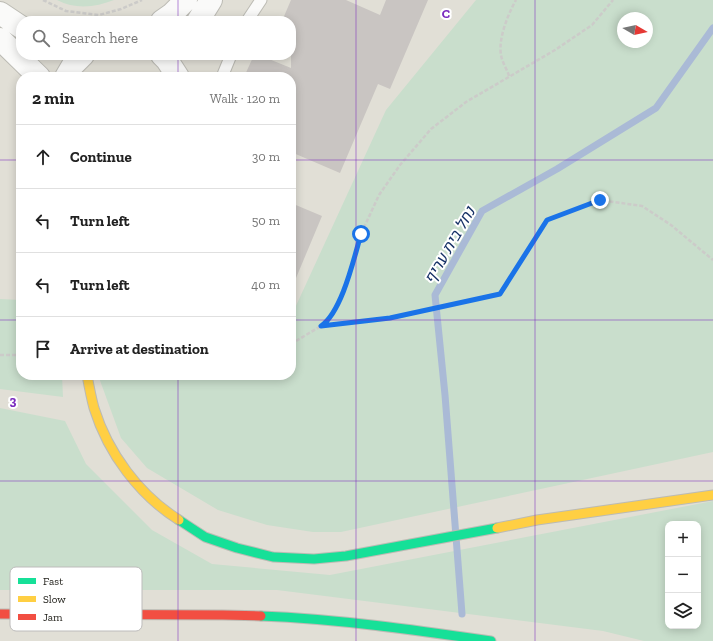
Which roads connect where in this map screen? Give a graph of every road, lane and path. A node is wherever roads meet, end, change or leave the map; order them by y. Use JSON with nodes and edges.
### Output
{"nodes":[{"id":1,"x":43,"y":0,"type":"edge"},
{"id":2,"x":142,"y":0,"type":"edge"},
{"id":3,"x":186,"y":0,"type":"edge"},
{"id":4,"x":211,"y":0,"type":"edge"},
{"id":5,"x":261,"y":0,"type":"edge"},
{"id":6,"x":516,"y":0,"type":"edge"},
{"id":7,"x":613,"y":0,"type":"edge"},
{"id":8,"x":0,"y":13,"type":"edge"},
{"id":9,"x":169,"y":16,"type":"edge"},
{"id":10,"x":201,"y":16,"type":"edge"},
{"id":11,"x":250,"y":16,"type":"edge"},
{"id":12,"x":16,"y":24,"type":"edge"},
{"id":13,"x":0,"y":39,"type":"edge"},
{"id":14,"x":16,"y":53,"type":"edge"},
{"id":15,"x":23,"y":60,"type":"edge"},
{"id":16,"x":78,"y":60,"type":"edge"},
{"id":17,"x":167,"y":60,"type":"edge"},
{"id":18,"x":182,"y":60,"type":"edge"},
{"id":19,"x":228,"y":60,"type":"edge"},
{"id":20,"x":34,"y":72,"type":"edge"},
{"id":21,"x":69,"y":72,"type":"edge"},
{"id":22,"x":175,"y":72,"type":"edge"},
{"id":23,"x":180,"y":72,"type":"edge"},
{"id":24,"x":224,"y":72,"type":"edge"},
{"id":25,"x":509,"y":76,"type":"junction"},
{"id":26,"x":713,"y":260,"type":"edge"},
{"id":27,"x":321,"y":326,"type":"junction"},
{"id":28,"x":296,"y":341,"type":"edge"},
{"id":29,"x":0,"y":355,"type":"edge"},
{"id":30,"x":16,"y":355,"type":"edge"},
{"id":31,"x":87,"y":380,"type":"edge"},
{"id":32,"x":713,"y":495,"type":"edge"},
{"id":33,"x":0,"y":614,"type":"edge"},
{"id":34,"x":10,"y":614,"type":"edge"},
{"id":35,"x":142,"y":615,"type":"edge"},
{"id":36,"x":491,"y":641,"type":"edge"}],
"edges":[{"from":1,"to":2,"type":"path"},
{"from":3,"to":9,"type":"street"},
{"from":4,"to":10,"type":"street"},
{"from":5,"to":11,"type":"lane"},
{"from":6,"to":25,"type":"path"},
{"from":7,"to":25,"type":"path"},
{"from":8,"to":12,"type":"street"},
{"from":13,"to":14,"type":"street"},
{"from":15,"to":20,"type":"street"},
{"from":16,"to":21,"type":"street"},
{"from":17,"to":22,"type":"street"},
{"from":18,"to":23,"type":"street"},
{"from":19,"to":24,"type":"lane"},
{"from":25,"to":27,"type":"path"},
{"from":26,"to":27,"type":"path"},
{"from":27,"to":28,"type":"path"},
{"from":29,"to":30,"type":"path"},
{"from":31,"to":32,"type":"street"},
{"from":33,"to":34,"type":"street"},
{"from":35,"to":36,"type":"street"}]}
